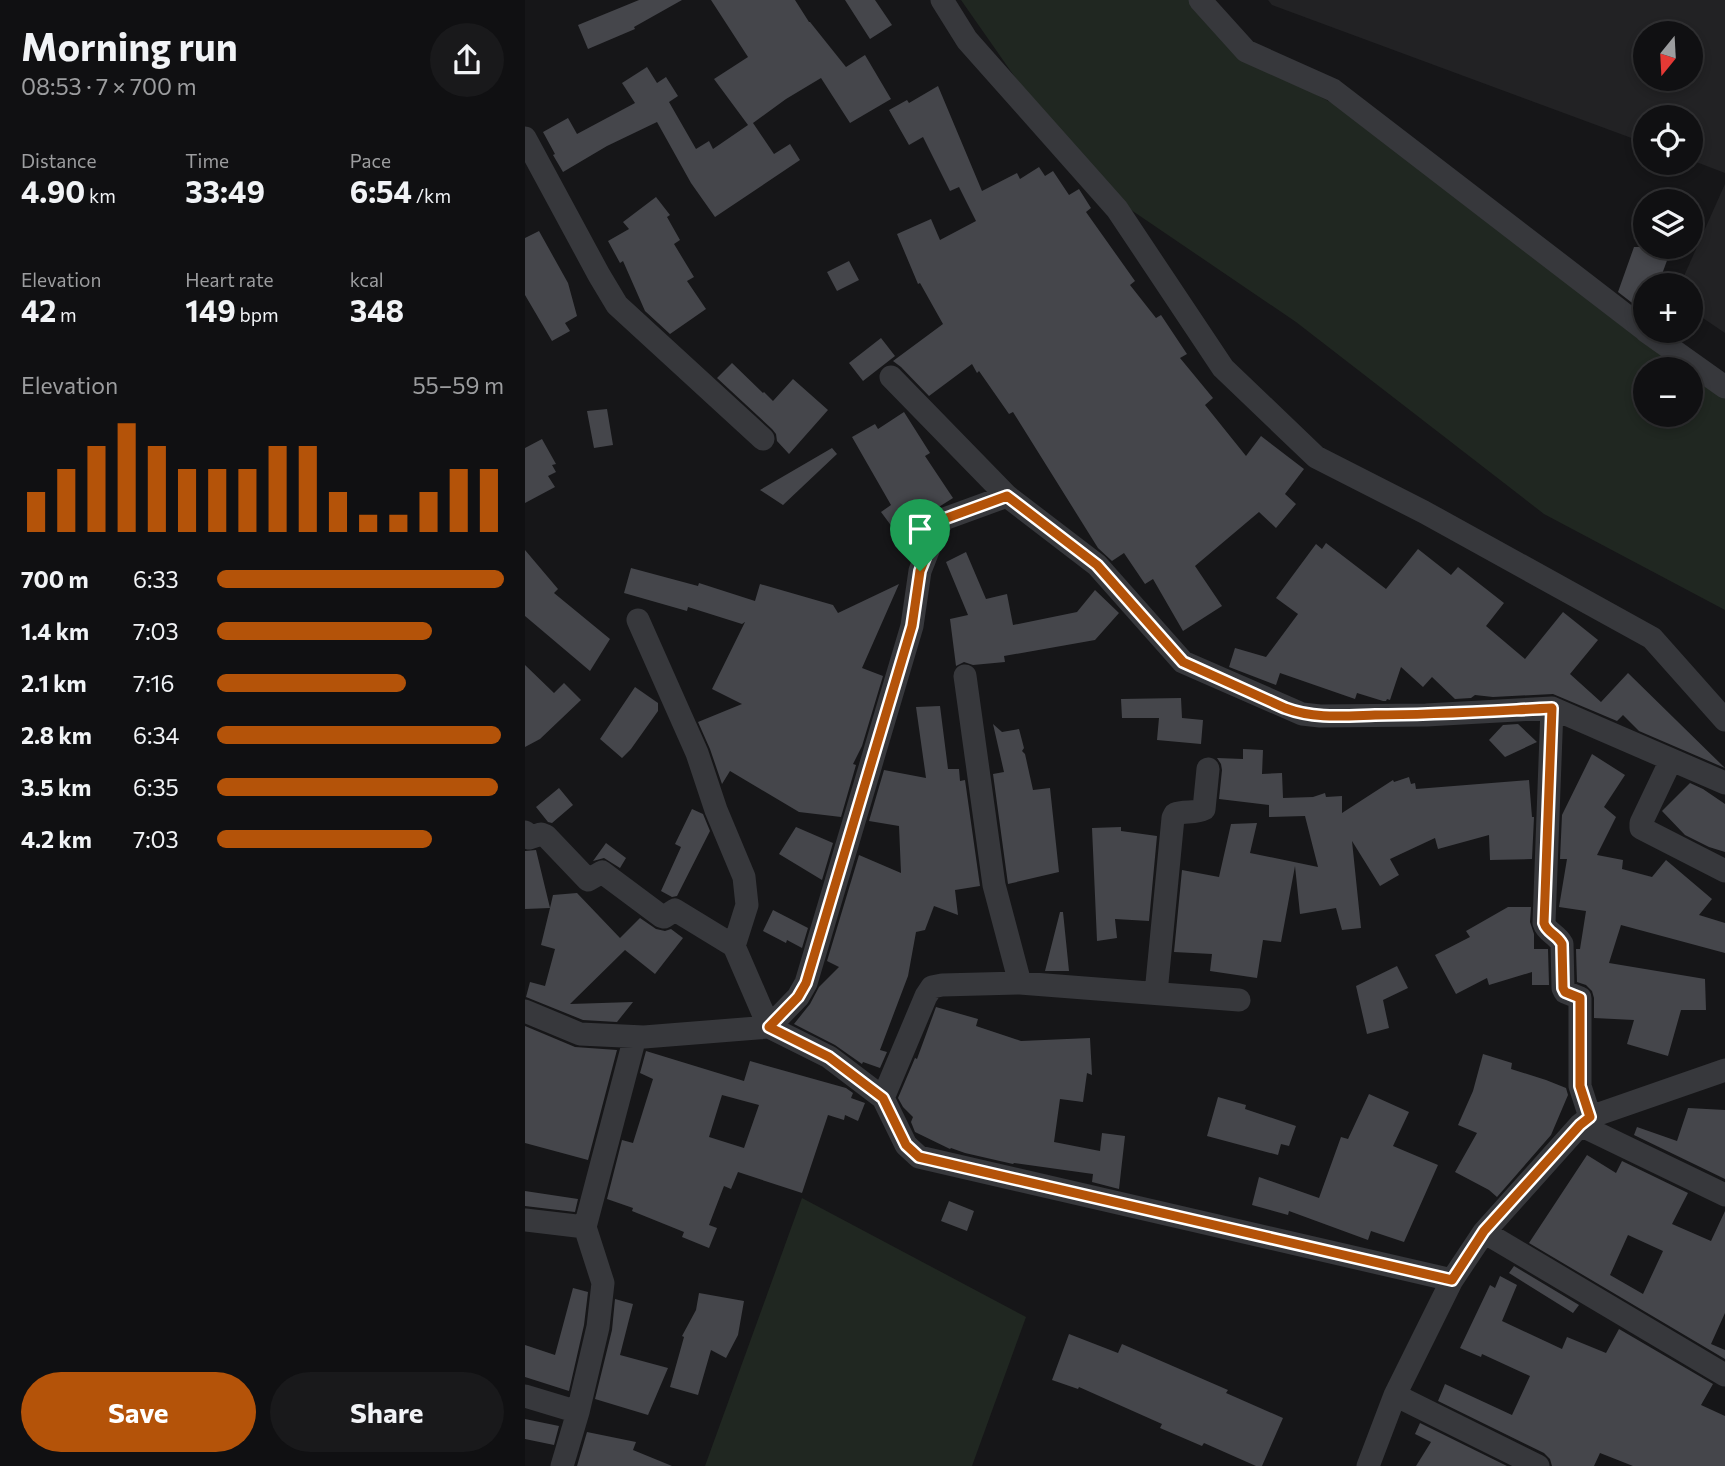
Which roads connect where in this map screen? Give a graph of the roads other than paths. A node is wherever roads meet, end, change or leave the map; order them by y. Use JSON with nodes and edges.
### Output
{"nodes":[{"id":1,"x":942,"y":0,"type":"edge"},
{"id":2,"x":1200,"y":0,"type":"edge"},
{"id":3,"x":525,"y":138,"type":"edge"},
{"id":4,"x":534,"y":176,"type":"edge"},
{"id":5,"x":1633,"y":321,"type":"edge"},
{"id":6,"x":1663,"y":343,"type":"edge"},
{"id":7,"x":891,"y":377,"type":"dead end"},
{"id":8,"x":1725,"y":387,"type":"edge"},
{"id":9,"x":763,"y":439,"type":"dead end"},
{"id":10,"x":1007,"y":496,"type":"junction"},
{"id":11,"x":638,"y":620,"type":"dead end"},
{"id":12,"x":965,"y":676,"type":"dead end"},
{"id":13,"x":1552,"y":708,"type":"junction"},
{"id":14,"x":1725,"y":720,"type":"edge"},
{"id":15,"x":1671,"y":760,"type":"junction"},
{"id":16,"x":1208,"y":769,"type":"dead end"},
{"id":17,"x":1725,"y":783,"type":"edge"},
{"id":18,"x":525,"y":832,"type":"edge"},
{"id":19,"x":1725,"y":870,"type":"edge"},
{"id":20,"x":734,"y":946,"type":"junction"},
{"id":21,"x":1020,"y":983,"type":"junction"},
{"id":22,"x":1157,"y":993,"type":"junction"},
{"id":23,"x":1239,"y":1000,"type":"dead end"},
{"id":24,"x":525,"y":1012,"type":"edge"},
{"id":25,"x":769,"y":1027,"type":"junction"},
{"id":26,"x":635,"y":1037,"type":"junction"},
{"id":27,"x":1725,"y":1070,"type":"edge"},
{"id":28,"x":883,"y":1098,"type":"junction"},
{"id":29,"x":1585,"y":1121,"type":"junction"},
{"id":30,"x":1725,"y":1195,"type":"edge"},
{"id":31,"x":525,"y":1220,"type":"edge"},
{"id":32,"x":585,"y":1227,"type":"junction"},
{"id":33,"x":1484,"y":1231,"type":"junction"},
{"id":34,"x":1452,"y":1280,"type":"junction"},
{"id":35,"x":1725,"y":1375,"type":"edge"},
{"id":36,"x":1395,"y":1395,"type":"junction"},
{"id":37,"x":525,"y":1396,"type":"edge"},
{"id":38,"x":578,"y":1412,"type":"junction"},
{"id":39,"x":562,"y":1466,"type":"edge"},
{"id":40,"x":1367,"y":1466,"type":"edge"},
{"id":41,"x":1538,"y":1466,"type":"edge"}],
"edges":[{"from":1,"to":14,"type":"street"},
{"from":2,"to":5,"type":"street"},
{"from":3,"to":4,"type":"street"},
{"from":4,"to":9,"type":"street"},
{"from":6,"to":8,"type":"street"},
{"from":7,"to":10,"type":"street"},
{"from":10,"to":13,"type":"street"},
{"from":10,"to":25,"type":"street"},
{"from":11,"to":20,"type":"street"},
{"from":12,"to":21,"type":"street"},
{"from":13,"to":15,"type":"street"},
{"from":13,"to":29,"type":"street"},
{"from":15,"to":17,"type":"street"},
{"from":15,"to":19,"type":"street"},
{"from":16,"to":22,"type":"street"},
{"from":18,"to":20,"type":"street"},
{"from":20,"to":25,"type":"street"},
{"from":21,"to":22,"type":"street"},
{"from":21,"to":28,"type":"street"},
{"from":22,"to":23,"type":"street"},
{"from":24,"to":26,"type":"street"},
{"from":25,"to":26,"type":"street"},
{"from":25,"to":28,"type":"street"},
{"from":26,"to":32,"type":"street"},
{"from":27,"to":29,"type":"street"},
{"from":28,"to":34,"type":"street"},
{"from":29,"to":30,"type":"street"},
{"from":29,"to":33,"type":"street"},
{"from":31,"to":32,"type":"street"},
{"from":32,"to":38,"type":"street"},
{"from":33,"to":34,"type":"street"},
{"from":33,"to":35,"type":"street"},
{"from":34,"to":36,"type":"street"},
{"from":36,"to":40,"type":"street"},
{"from":36,"to":41,"type":"street"},
{"from":37,"to":38,"type":"street"},
{"from":38,"to":39,"type":"street"}]}
